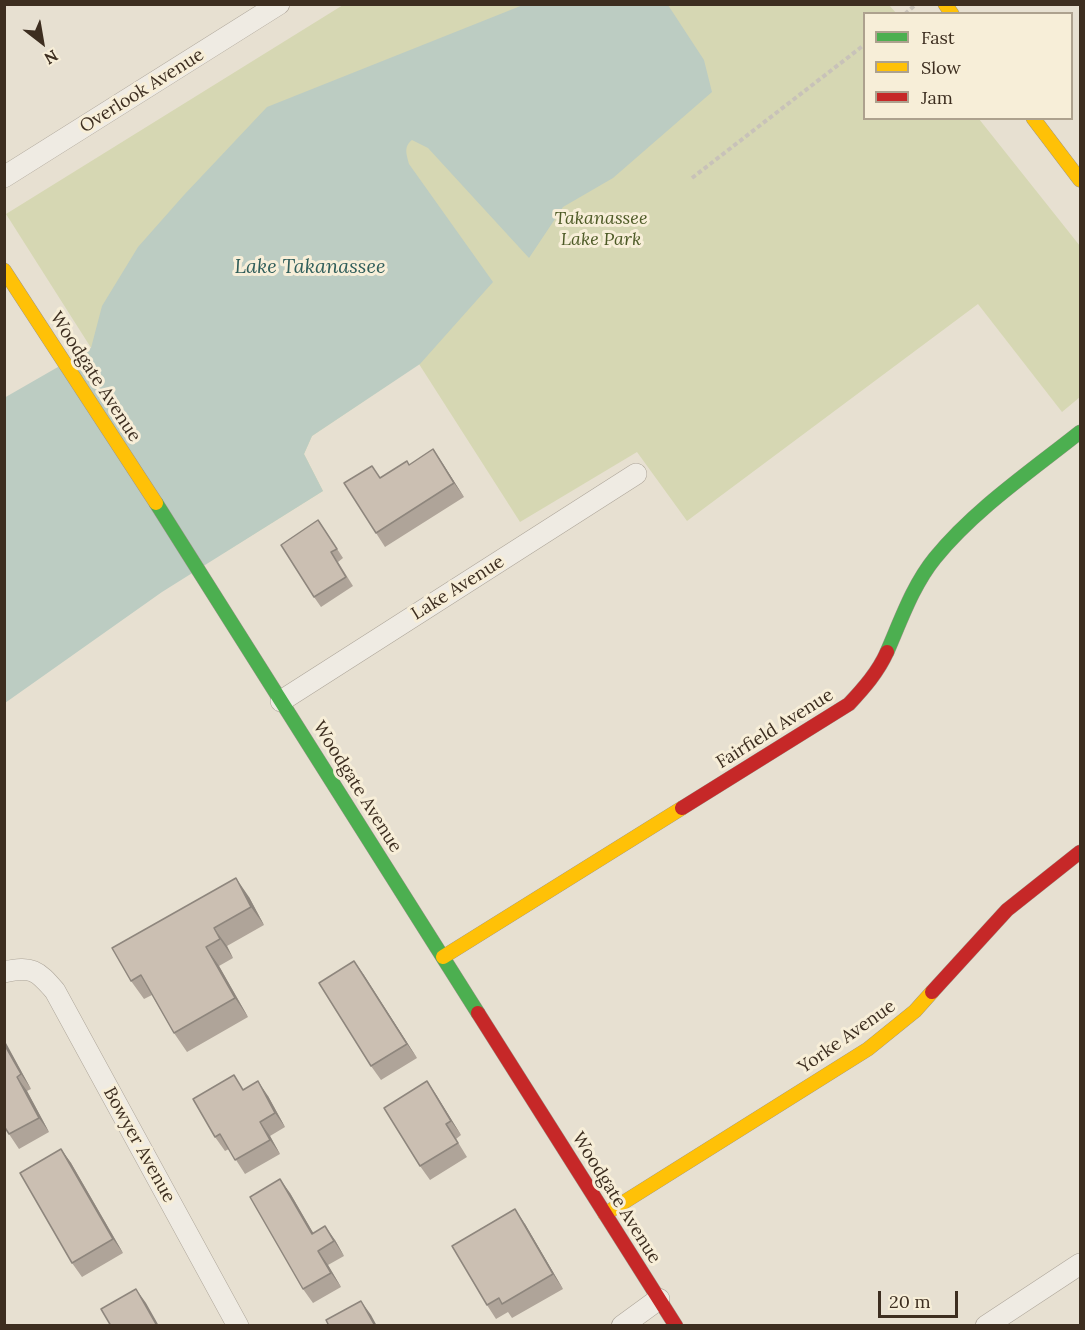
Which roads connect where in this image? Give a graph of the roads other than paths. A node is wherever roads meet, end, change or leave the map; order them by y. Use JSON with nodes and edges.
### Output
{"nodes":[{"id":1,"x":279,"y":4,"type":"edge"},
{"id":2,"x":1035,"y":120,"type":"edge"},
{"id":3,"x":4,"y":177,"type":"edge"},
{"id":4,"x":1080,"y":180,"type":"edge"},
{"id":5,"x":4,"y":270,"type":"edge"},
{"id":6,"x":1080,"y":432,"type":"edge"},
{"id":7,"x":636,"y":474,"type":"dead end"},
{"id":8,"x":281,"y":701,"type":"junction"},
{"id":9,"x":1080,"y":852,"type":"edge"},
{"id":10,"x":443,"y":957,"type":"junction"},
{"id":11,"x":4,"y":972,"type":"edge"},
{"id":12,"x":605,"y":1214,"type":"junction"},
{"id":13,"x":1080,"y":1264,"type":"edge"},
{"id":14,"x":659,"y":1299,"type":"junction"},
{"id":15,"x":238,"y":1326,"type":"edge"},
{"id":16,"x":622,"y":1326,"type":"edge"},
{"id":17,"x":676,"y":1326,"type":"edge"},
{"id":18,"x":986,"y":1326,"type":"edge"}],
"edges":[{"from":1,"to":3,"type":"street","name":"Overlook Avenue"},
{"from":2,"to":4,"type":"street"},
{"from":5,"to":8,"type":"street","name":"Woodgate Avenue"},
{"from":6,"to":10,"type":"street","name":"Fairfield Avenue"},
{"from":7,"to":8,"type":"street","name":"Lake Avenue"},
{"from":8,"to":10,"type":"street","name":"Woodgate Avenue"},
{"from":9,"to":12,"type":"street","name":"Yorke Avenue"},
{"from":10,"to":12,"type":"street","name":"Woodgate Avenue"},
{"from":11,"to":15,"type":"street","name":"Bowyer Avenue"},
{"from":12,"to":14,"type":"street","name":"Woodgate Avenue"},
{"from":13,"to":18,"type":"street"},
{"from":14,"to":16,"type":"street"},
{"from":14,"to":17,"type":"street","name":"Woodgate Avenue"}]}
